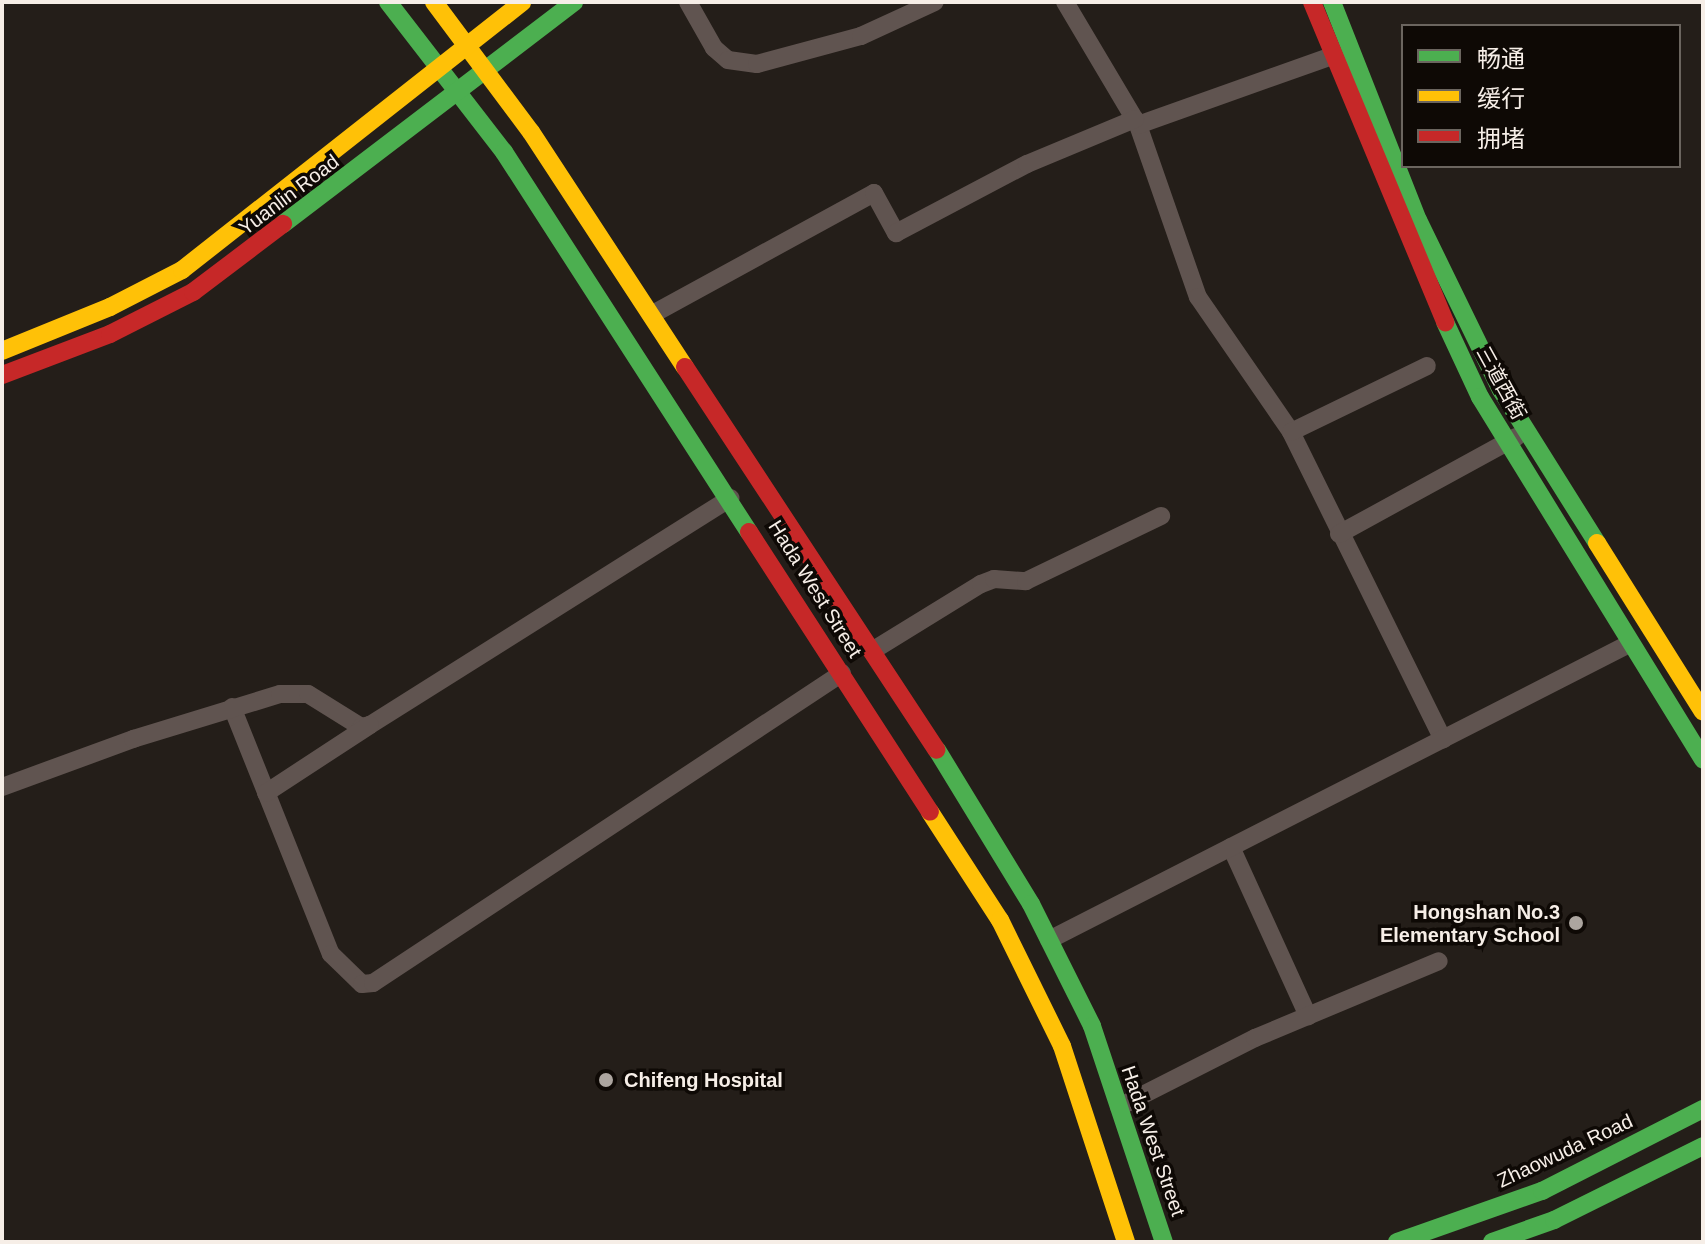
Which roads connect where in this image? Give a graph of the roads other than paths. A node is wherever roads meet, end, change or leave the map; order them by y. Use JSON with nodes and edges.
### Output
{"nodes":[{"id":1,"x":388,"y":2,"type":"edge"},
{"id":2,"x":434,"y":2,"type":"edge"},
{"id":3,"x":522,"y":2,"type":"edge"},
{"id":4,"x":574,"y":2,"type":"edge"},
{"id":5,"x":688,"y":2,"type":"edge"},
{"id":6,"x":935,"y":2,"type":"edge"},
{"id":7,"x":1065,"y":2,"type":"edge"},
{"id":8,"x":1312,"y":2,"type":"edge"},
{"id":9,"x":1332,"y":2,"type":"edge"},
{"id":10,"x":468,"y":45,"type":"junction"},
{"id":11,"x":1332,"y":56,"type":"junction"},
{"id":12,"x":442,"y":66,"type":"junction"},
{"id":13,"x":488,"y":71,"type":"junction"},
{"id":14,"x":461,"y":92,"type":"junction"},
{"id":15,"x":1137,"y":122,"type":"junction"},
{"id":16,"x":651,"y":315,"type":"junction"},
{"id":17,"x":2,"y":351,"type":"edge"},
{"id":18,"x":1427,"y":366,"type":"dead end"},
{"id":19,"x":2,"y":375,"type":"edge"},
{"id":20,"x":1525,"y":431,"type":"junction"},
{"id":21,"x":1291,"y":432,"type":"junction"},
{"id":22,"x":1508,"y":441,"type":"junction"},
{"id":23,"x":731,"y":498,"type":"junction"},
{"id":24,"x":1161,"y":516,"type":"dead end"},
{"id":25,"x":1339,"y":534,"type":"junction"},
{"id":26,"x":1631,"y":643,"type":"junction"},
{"id":27,"x":872,"y":651,"type":"junction"},
{"id":28,"x":842,"y":673,"type":"junction"},
{"id":29,"x":232,"y":707,"type":"junction"},
{"id":30,"x":1703,"y":712,"type":"edge"},
{"id":31,"x":370,"y":725,"type":"junction"},
{"id":32,"x":1443,"y":739,"type":"junction"},
{"id":33,"x":1703,"y":760,"type":"edge"},
{"id":34,"x":2,"y":787,"type":"edge"},
{"id":35,"x":266,"y":793,"type":"junction"},
{"id":36,"x":1231,"y":847,"type":"junction"},
{"id":37,"x":1049,"y":940,"type":"junction"},
{"id":38,"x":1439,"y":961,"type":"dead end"},
{"id":39,"x":1308,"y":1016,"type":"junction"},
{"id":40,"x":1119,"y":1107,"type":"junction"},
{"id":41,"x":1703,"y":1109,"type":"edge"},
{"id":42,"x":1703,"y":1146,"type":"edge"},
{"id":43,"x":1126,"y":1242,"type":"edge"},
{"id":44,"x":1164,"y":1242,"type":"edge"},
{"id":45,"x":1397,"y":1242,"type":"edge"},
{"id":46,"x":1492,"y":1242,"type":"edge"}],
"edges":[{"from":1,"to":12,"type":"main road","name":"Hada West Street"},
{"from":2,"to":10,"type":"main road","name":"Hada West Street"},
{"from":3,"to":10,"type":"main road","name":"Yuanlin Road"},
{"from":4,"to":13,"type":"main road","name":"Yuanlin Road"},
{"from":5,"to":6,"type":"street"},
{"from":7,"to":15,"type":"street"},
{"from":8,"to":11,"type":"main road","name":"三道西街"},
{"from":9,"to":20,"type":"main road"},
{"from":10,"to":12,"type":"main road","name":"Yuanlin Road"},
{"from":10,"to":13,"type":"main road","name":"Hada West Street"},
{"from":11,"to":15,"type":"street"},
{"from":11,"to":22,"type":"main road","name":"三道西街"},
{"from":12,"to":14,"type":"main road","name":"Hada West Street"},
{"from":12,"to":17,"type":"main road","name":"Yuanlin Road"},
{"from":13,"to":14,"type":"main road","name":"Yuanlin Road"},
{"from":13,"to":16,"type":"main road","name":"Hada West Street"},
{"from":14,"to":19,"type":"main road","name":"Yuanlin Road"},
{"from":14,"to":23,"type":"main road","name":"Hada West Street"},
{"from":15,"to":16,"type":"street"},
{"from":15,"to":21,"type":"street"},
{"from":16,"to":27,"type":"main road","name":"Hada West Street"},
{"from":18,"to":21,"type":"street"},
{"from":20,"to":22,"type":"street"},
{"from":20,"to":30,"type":"main road"},
{"from":21,"to":25,"type":"street"},
{"from":22,"to":25,"type":"street"},
{"from":22,"to":26,"type":"main road","name":"三道西街"},
{"from":23,"to":28,"type":"main road","name":"Hada West Street"},
{"from":23,"to":31,"type":"street"},
{"from":24,"to":27,"type":"street"},
{"from":25,"to":32,"type":"street"},
{"from":26,"to":32,"type":"street"},
{"from":26,"to":33,"type":"main road","name":"三道西街"},
{"from":27,"to":37,"type":"main road","name":"Hada West Street"},
{"from":28,"to":35,"type":"street"},
{"from":28,"to":43,"type":"main road","name":"Hada West Street"},
{"from":29,"to":31,"type":"street"},
{"from":29,"to":34,"type":"street"},
{"from":29,"to":35,"type":"street"},
{"from":31,"to":35,"type":"street"},
{"from":32,"to":36,"type":"street"},
{"from":36,"to":37,"type":"street"},
{"from":36,"to":39,"type":"street"},
{"from":37,"to":40,"type":"main road","name":"Hada West Street"},
{"from":38,"to":39,"type":"street"},
{"from":39,"to":40,"type":"street"},
{"from":40,"to":44,"type":"main road","name":"Hada West Street"},
{"from":41,"to":45,"type":"main road","name":"Zhaowuda Road"},
{"from":42,"to":46,"type":"main road"}]}
